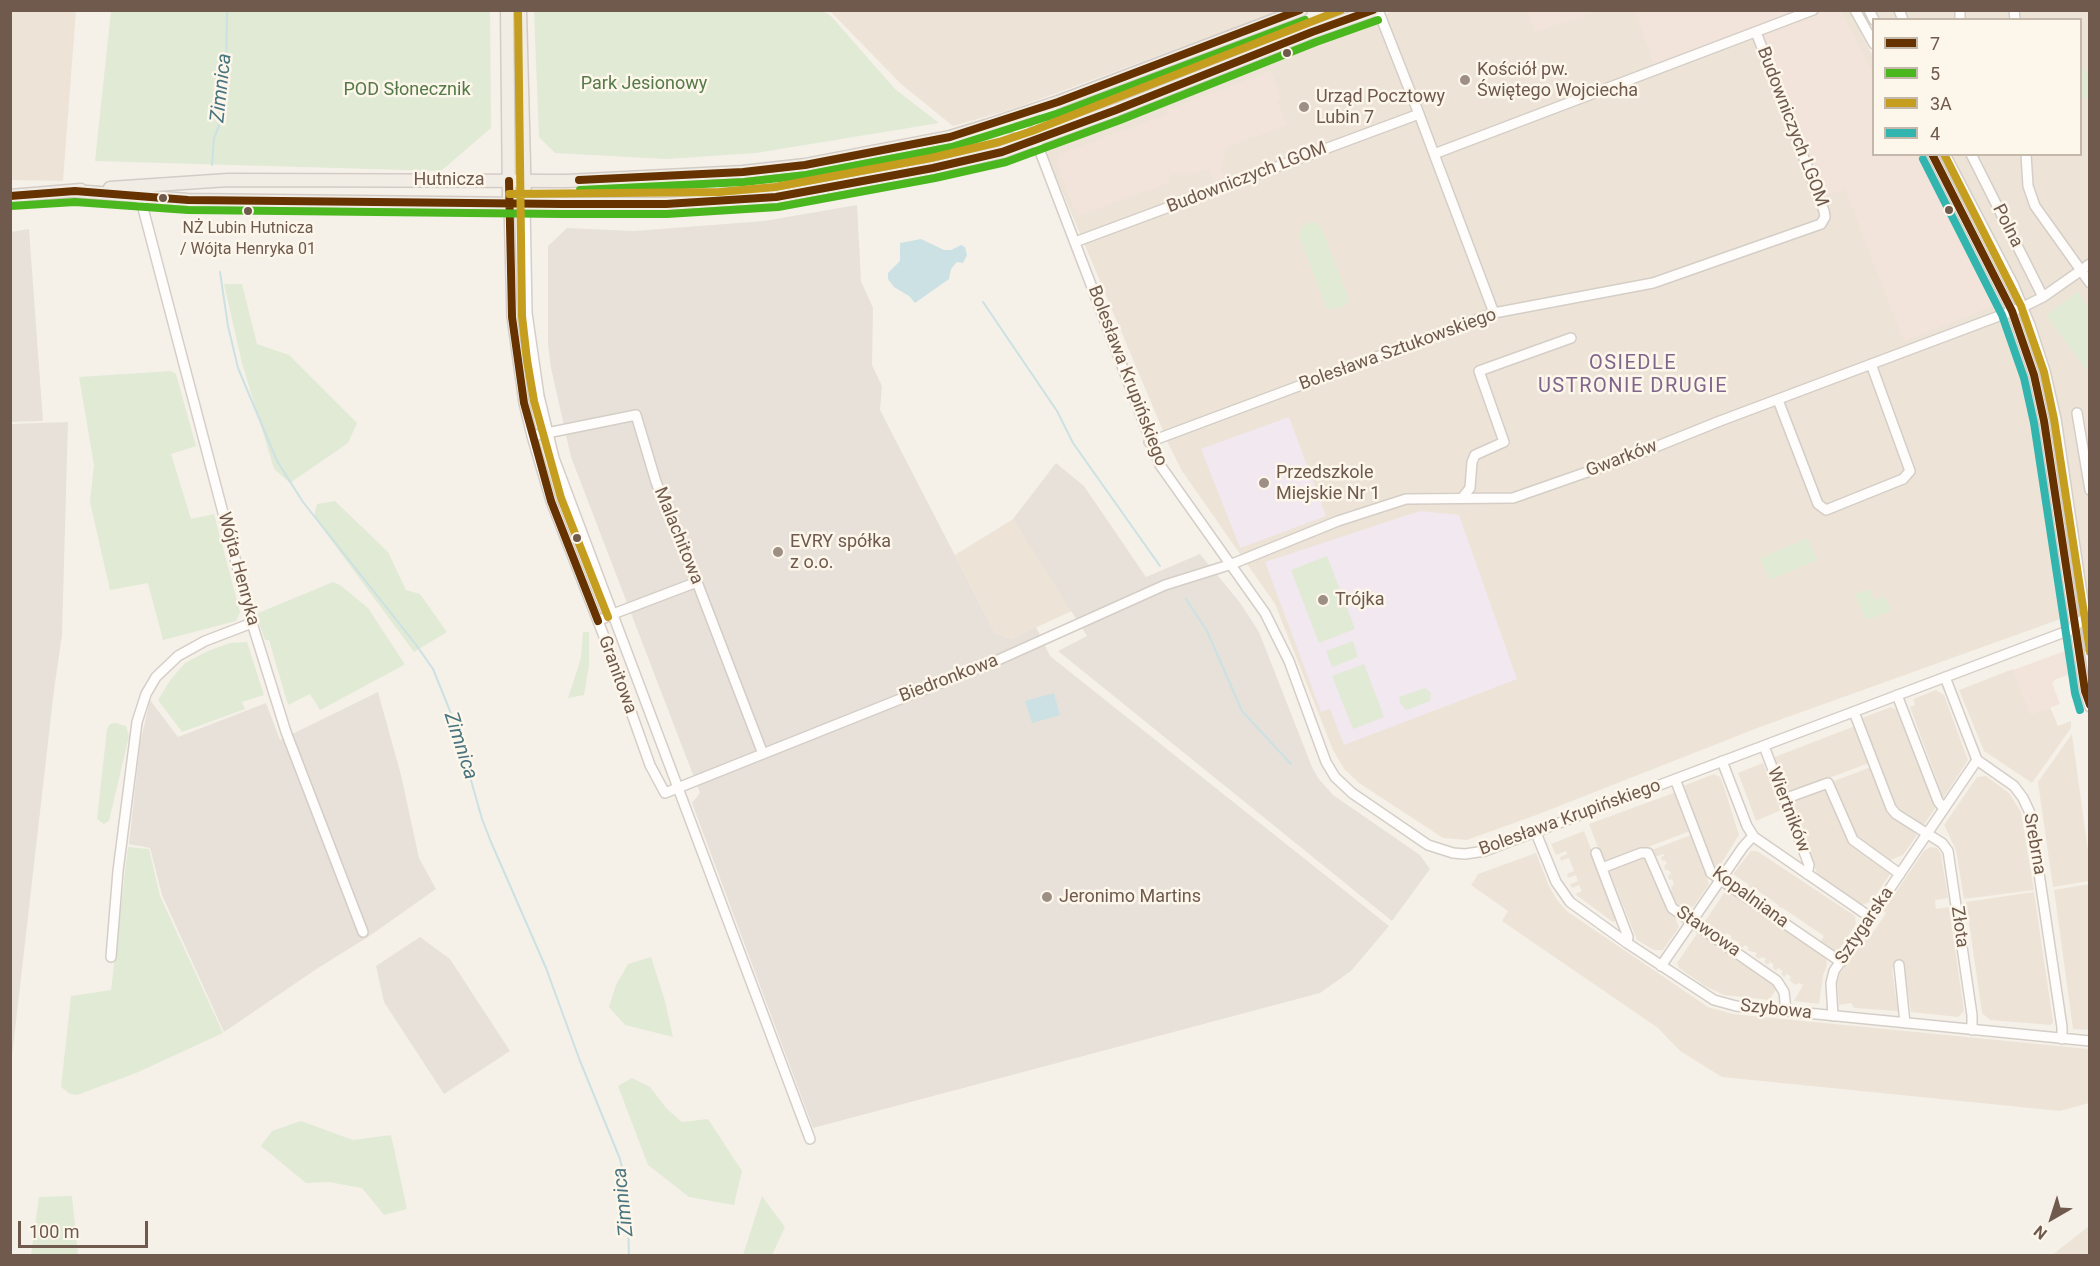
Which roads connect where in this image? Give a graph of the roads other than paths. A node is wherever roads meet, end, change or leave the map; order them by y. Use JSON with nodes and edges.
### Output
{"nodes":[{"id":1,"x":507,"y":10,"type":"edge"},
{"id":2,"x":520,"y":10,"type":"edge"},
{"id":3,"x":1301,"y":10,"type":"edge"},
{"id":4,"x":1376,"y":10,"type":"edge"},
{"id":5,"x":1813,"y":10,"type":"edge"},
{"id":6,"x":1855,"y":10,"type":"edge"},
{"id":7,"x":1756,"y":32,"type":"junction"},
{"id":8,"x":1872,"y":40,"type":"edge"},
{"id":9,"x":1058,"y":102,"type":"junction"},
{"id":10,"x":1419,"y":114,"type":"junction"},
{"id":11,"x":986,"y":126,"type":"junction"},
{"id":12,"x":1036,"y":141,"type":"junction"},
{"id":13,"x":1434,"y":154,"type":"junction"},
{"id":14,"x":1933,"y":156,"type":"edge"},
{"id":15,"x":1945,"y":156,"type":"edge"},
{"id":16,"x":1972,"y":156,"type":"edge"},
{"id":17,"x":2026,"y":156,"type":"edge"},
{"id":18,"x":509,"y":180,"type":"junction"},
{"id":19,"x":524,"y":180,"type":"junction"},
{"id":20,"x":156,"y":184,"type":"junction"},
{"id":21,"x":130,"y":187,"type":"junction"},
{"id":22,"x":75,"y":191,"type":"junction"},
{"id":23,"x":10,"y":196,"type":"edge"},
{"id":24,"x":140,"y":197,"type":"junction"},
{"id":25,"x":509,"y":204,"type":"junction"},
{"id":26,"x":525,"y":204,"type":"junction"},
{"id":27,"x":1823,"y":222,"type":"joint"},
{"id":28,"x":1076,"y":242,"type":"junction"},
{"id":29,"x":2090,"y":264,"type":"edge"},
{"id":30,"x":2080,"y":271,"type":"junction"},
{"id":31,"x":2090,"y":283,"type":"edge"},
{"id":32,"x":2043,"y":297,"type":"junction"},
{"id":33,"x":2023,"y":307,"type":"junction"},
{"id":34,"x":2012,"y":311,"type":"junction"},
{"id":35,"x":1494,"y":313,"type":"junction"},
{"id":36,"x":1571,"y":338,"type":"dead end"},
{"id":37,"x":1871,"y":364,"type":"junction"},
{"id":38,"x":1778,"y":400,"type":"junction"},
{"id":39,"x":2077,"y":413,"type":"dead end"},
{"id":40,"x":547,"y":432,"type":"junction"},
{"id":41,"x":532,"y":436,"type":"junction"},
{"id":42,"x":1149,"y":442,"type":"junction"},
{"id":43,"x":2090,"y":490,"type":"edge"},
{"id":44,"x":1461,"y":498,"type":"junction"},
{"id":45,"x":1232,"y":564,"type":"junction"},
{"id":46,"x":697,"y":582,"type":"junction"},
{"id":47,"x":613,"y":614,"type":"junction"},
{"id":48,"x":2087,"y":615,"type":"edge"},
{"id":49,"x":598,"y":621,"type":"junction"},
{"id":50,"x":252,"y":622,"type":"junction"},
{"id":51,"x":2075,"y":627,"type":"junction"},
{"id":52,"x":2090,"y":648,"type":"edge"},
{"id":53,"x":1945,"y":677,"type":"junction"},
{"id":54,"x":1897,"y":695,"type":"junction"},
{"id":55,"x":2090,"y":707,"type":"edge"},
{"id":56,"x":1854,"y":712,"type":"junction"},
{"id":57,"x":1764,"y":746,"type":"junction"},
{"id":58,"x":763,"y":754,"type":"junction"},
{"id":59,"x":1977,"y":760,"type":"junction"},
{"id":60,"x":1722,"y":761,"type":"junction"},
{"id":61,"x":1676,"y":779,"type":"junction"},
{"id":62,"x":679,"y":787,"type":"junction"},
{"id":63,"x":665,"y":793,"type":"joint"},
{"id":64,"x":1784,"y":799,"type":"junction"},
{"id":65,"x":1944,"y":809,"type":"junction"},
{"id":66,"x":1536,"y":832,"type":"junction"},
{"id":67,"x":1927,"y":834,"type":"junction"},
{"id":68,"x":1753,"y":836,"type":"junction"},
{"id":69,"x":1596,"y":853,"type":"dead end"},
{"id":70,"x":1602,"y":868,"type":"junction"},
{"id":71,"x":1807,"y":874,"type":"junction"},
{"id":72,"x":1900,"y":874,"type":"junction"},
{"id":73,"x":1720,"y":880,"type":"junction"},
{"id":74,"x":1870,"y":917,"type":"junction"},
{"id":75,"x":1691,"y":922,"type":"junction"},
{"id":76,"x":363,"y":932,"type":"dead end"},
{"id":77,"x":1627,"y":943,"type":"junction"},
{"id":78,"x":111,"y":957,"type":"dead end"},
{"id":79,"x":1841,"y":962,"type":"junction"},
{"id":80,"x":1899,"y":965,"type":"dead end"},
{"id":81,"x":1661,"y":966,"type":"junction"},
{"id":82,"x":1786,"y":1011,"type":"junction"},
{"id":83,"x":1833,"y":1016,"type":"junction"},
{"id":84,"x":1905,"y":1023,"type":"junction"},
{"id":85,"x":1972,"y":1030,"type":"junction"},
{"id":86,"x":2062,"y":1038,"type":"junction"},
{"id":87,"x":2090,"y":1041,"type":"edge"},
{"id":88,"x":810,"y":1139,"type":"dead end"}],
"edges":[{"from":1,"to":18,"type":"main road"},
{"from":2,"to":19,"type":"main road"},
{"from":3,"to":9,"type":"main road","name":"Hutnicza"},
{"from":4,"to":10,"type":"street"},
{"from":4,"to":12,"type":"main road","name":"Hutnicza"},
{"from":5,"to":7,"type":"street","name":"Budowniczych LGOM"},
{"from":6,"to":8,"type":"street"},
{"from":7,"to":13,"type":"street","name":"Budowniczych LGOM"},
{"from":7,"to":27,"type":"street","name":"Budowniczych LGOM"},
{"from":9,"to":11,"type":"main road","name":"Hutnicza"},
{"from":9,"to":12,"type":"street"},
{"from":10,"to":13,"type":"street"},
{"from":10,"to":28,"type":"street","name":"Budowniczych LGOM"},
{"from":11,"to":12,"type":"street"},
{"from":11,"to":19,"type":"main road","name":"Hutnicza"},
{"from":12,"to":26,"type":"main road","name":"Hutnicza"},
{"from":12,"to":28,"type":"street","name":"Bolesława Krupińskiego"},
{"from":13,"to":35,"type":"street"},
{"from":14,"to":34,"type":"street"},
{"from":15,"to":33,"type":"street"},
{"from":16,"to":32,"type":"street","name":"Polna"},
{"from":17,"to":30,"type":"street","name":"Polna"},
{"from":18,"to":19,"type":"main road","name":"Hutnicza"},
{"from":18,"to":20,"type":"main road","name":"Hutnicza"},
{"from":18,"to":25,"type":"main road"},
{"from":19,"to":26,"type":"main road"},
{"from":20,"to":21,"type":"main road","name":"Hutnicza"},
{"from":20,"to":24,"type":"street"},
{"from":21,"to":22,"type":"main road","name":"Hutnicza"},
{"from":21,"to":24,"type":"street"},
{"from":22,"to":23,"type":"main road","name":"Hutnicza"},
{"from":22,"to":24,"type":"main road","name":"Hutnicza"},
{"from":24,"to":25,"type":"main road","name":"Hutnicza"},
{"from":24,"to":50,"type":"street","name":"Wójta Henryka"},
{"from":25,"to":26,"type":"main road","name":"Hutnicza"},
{"from":25,"to":41,"type":"street","name":"Granitowa"},
{"from":26,"to":40,"type":"street","name":"Granitowa"},
{"from":27,"to":35,"type":"street","name":"Bolesława Sztukowskiego"},
{"from":28,"to":42,"type":"street","name":"Bolesława Krupińskiego"},
{"from":29,"to":30,"type":"street","name":"Gwarków"},
{"from":30,"to":31,"type":"street","name":"Polna"},
{"from":30,"to":32,"type":"street","name":"Gwarków"},
{"from":32,"to":33,"type":"street","name":"Gwarków"},
{"from":33,"to":34,"type":"street","name":"Gwarków"},
{"from":33,"to":48,"type":"street"},
{"from":34,"to":37,"type":"street","name":"Gwarków"},
{"from":34,"to":51,"type":"street"},
{"from":35,"to":42,"type":"street","name":"Bolesława Sztukowskiego"},
{"from":36,"to":44,"type":"street"},
{"from":37,"to":38,"type":"street","name":"Gwarków"},
{"from":37,"to":38,"type":"street"},
{"from":38,"to":44,"type":"street","name":"Gwarków"},
{"from":39,"to":43,"type":"street"},
{"from":40,"to":41,"type":"street","name":"Malachitowa"},
{"from":40,"to":46,"type":"street","name":"Malachitowa"},
{"from":40,"to":47,"type":"street","name":"Granitowa"},
{"from":41,"to":49,"type":"street","name":"Granitowa"},
{"from":42,"to":45,"type":"street","name":"Bolesława Krupińskiego"},
{"from":44,"to":45,"type":"street","name":"Gwarków"},
{"from":45,"to":58,"type":"street","name":"Biedronkowa"},
{"from":45,"to":66,"type":"street","name":"Bolesława Krupińskiego"},
{"from":46,"to":47,"type":"street"},
{"from":46,"to":58,"type":"street","name":"Malachitowa"},
{"from":47,"to":49,"type":"street"},
{"from":47,"to":62,"type":"street","name":"Granitowa"},
{"from":48,"to":51,"type":"street"},
{"from":48,"to":52,"type":"street"},
{"from":49,"to":63,"type":"street","name":"Granitowa"},
{"from":50,"to":76,"type":"street","name":"Wójta Henryka"},
{"from":50,"to":78,"type":"street"},
{"from":51,"to":53,"type":"street","name":"Bolesława Krupińskiego"},
{"from":51,"to":55,"type":"street"},
{"from":53,"to":54,"type":"street","name":"Bolesława Krupińskiego"},
{"from":53,"to":59,"type":"street"},
{"from":54,"to":56,"type":"street","name":"Bolesława Krupińskiego"},
{"from":54,"to":65,"type":"street"},
{"from":56,"to":57,"type":"street","name":"Bolesława Krupińskiego"},
{"from":56,"to":67,"type":"street"},
{"from":57,"to":60,"type":"street","name":"Bolesława Krupińskiego"},
{"from":57,"to":64,"type":"street","name":"Wiertników"},
{"from":58,"to":62,"type":"street","name":"Biedronkowa"},
{"from":59,"to":65,"type":"street","name":"Sztygarska"},
{"from":59,"to":86,"type":"street","name":"Srebrna"},
{"from":60,"to":61,"type":"street","name":"Bolesława Krupińskiego"},
{"from":60,"to":68,"type":"street"},
{"from":61,"to":66,"type":"street","name":"Bolesława Krupińskiego"},
{"from":61,"to":73,"type":"street","name":"Kopalniana"},
{"from":62,"to":63,"type":"street","name":"Biedronkowa"},
{"from":62,"to":88,"type":"street","name":"Granitowa"},
{"from":64,"to":71,"type":"street","name":"Wiertników"},
{"from":64,"to":72,"type":"street","name":"Sztygarska"},
{"from":65,"to":67,"type":"street","name":"Sztygarska"},
{"from":66,"to":77,"type":"street","name":"Szybowa"},
{"from":67,"to":72,"type":"street","name":"Sztygarska"},
{"from":67,"to":85,"type":"street","name":"Złota"},
{"from":68,"to":71,"type":"street","name":"Wiertników"},
{"from":68,"to":73,"type":"street"},
{"from":69,"to":70,"type":"street"},
{"from":70,"to":75,"type":"street","name":"Stawowa"},
{"from":70,"to":77,"type":"street"},
{"from":71,"to":74,"type":"street","name":"Wiertników"},
{"from":72,"to":74,"type":"street","name":"Sztygarska"},
{"from":73,"to":75,"type":"street"},
{"from":73,"to":79,"type":"street","name":"Kopalniana"},
{"from":74,"to":79,"type":"street","name":"Sztygarska"},
{"from":75,"to":81,"type":"street"},
{"from":75,"to":82,"type":"street","name":"Stawowa"},
{"from":77,"to":81,"type":"street","name":"Szybowa"},
{"from":79,"to":83,"type":"street","name":"Sztygarska"},
{"from":80,"to":84,"type":"street"},
{"from":81,"to":82,"type":"street","name":"Szybowa"},
{"from":82,"to":83,"type":"street","name":"Szybowa"},
{"from":83,"to":84,"type":"street","name":"Szybowa"},
{"from":84,"to":85,"type":"street","name":"Szybowa"},
{"from":85,"to":86,"type":"street","name":"Szybowa"},
{"from":86,"to":87,"type":"street","name":"Szybowa"}]}
